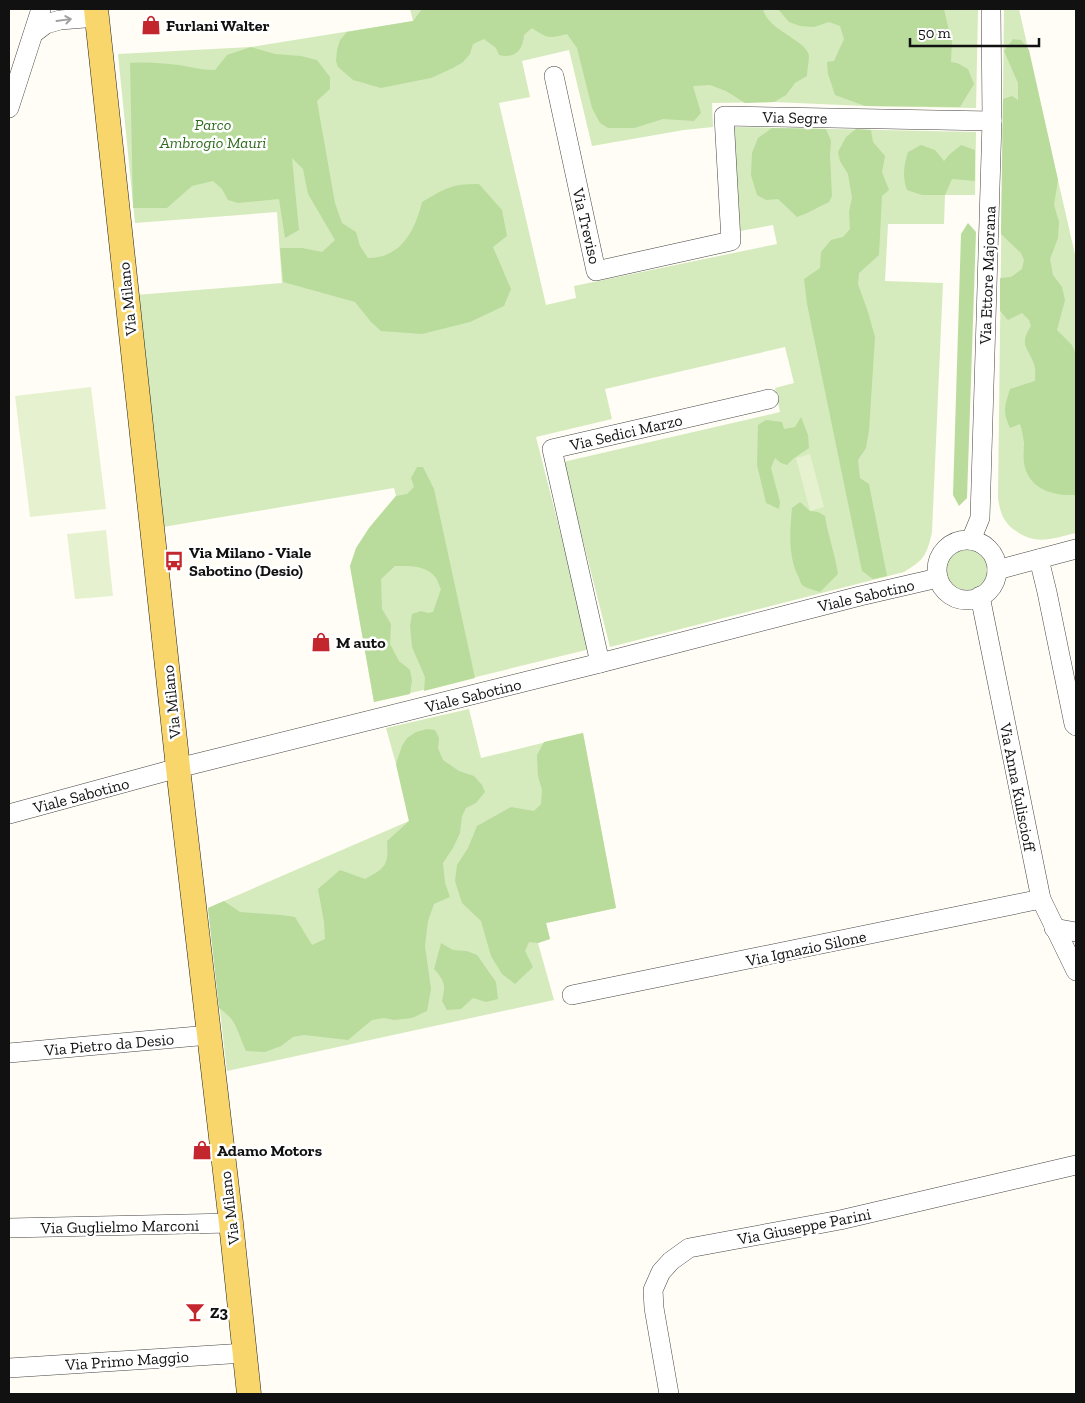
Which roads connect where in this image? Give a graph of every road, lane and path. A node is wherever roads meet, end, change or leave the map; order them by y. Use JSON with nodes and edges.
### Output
{"nodes":[{"id":1,"x":41,"y":9,"type":"edge"},
{"id":2,"x":991,"y":9,"type":"edge"},
{"id":3,"x":96,"y":13,"type":"edge"},
{"id":4,"x":34,"y":33,"type":"junction"},
{"id":5,"x":554,"y":76,"type":"dead end"},
{"id":6,"x":9,"y":108,"type":"edge"},
{"id":7,"x":992,"y":121,"type":"junction"},
{"id":8,"x":731,"y":241,"type":"joint"},
{"id":9,"x":768,"y":399,"type":"dead end"},
{"id":10,"x":971,"y":540,"type":"junction"},
{"id":11,"x":1076,"y":549,"type":"edge"},
{"id":12,"x":1039,"y":558,"type":"junction"},
{"id":13,"x":997,"y":570,"type":"junction"},
{"id":14,"x":938,"y":578,"type":"junction"},
{"id":15,"x":980,"y":596,"type":"junction"},
{"id":16,"x":600,"y":663,"type":"junction"},
{"id":17,"x":1076,"y":726,"type":"edge"},
{"id":18,"x":178,"y":768,"type":"junction"},
{"id":19,"x":9,"y":814,"type":"edge"},
{"id":20,"x":1040,"y":900,"type":"junction"},
{"id":21,"x":1054,"y":928,"type":"junction"},
{"id":22,"x":1076,"y":932,"type":"edge"},
{"id":23,"x":1076,"y":971,"type":"edge"},
{"id":24,"x":572,"y":995,"type":"dead end"},
{"id":25,"x":208,"y":1035,"type":"junction"},
{"id":26,"x":9,"y":1053,"type":"edge"},
{"id":27,"x":1076,"y":1165,"type":"edge"},
{"id":28,"x":231,"y":1223,"type":"junction"},
{"id":29,"x":9,"y":1228,"type":"edge"},
{"id":30,"x":244,"y":1352,"type":"junction"},
{"id":31,"x":9,"y":1368,"type":"edge"},
{"id":32,"x":249,"y":1394,"type":"edge"},
{"id":33,"x":669,"y":1394,"type":"edge"}],
"edges":[{"from":1,"to":4,"type":"street"},
{"from":2,"to":7,"type":"street","name":"Via Ettore Majorana"},
{"from":4,"to":3,"type":"street","one_way":true},
{"from":3,"to":18,"type":"main road","name":"Via Milano"},
{"from":4,"to":6,"type":"street"},
{"from":5,"to":8,"type":"street","name":"Via Treviso"},
{"from":7,"to":8,"type":"street","name":"Via Segre"},
{"from":7,"to":10,"type":"street","name":"Via Ettore Majorana"},
{"from":9,"to":16,"type":"street","name":"Via Sedici Marzo"},
{"from":10,"to":13,"type":"street"},
{"from":10,"to":14,"type":"street"},
{"from":11,"to":12,"type":"street"},
{"from":12,"to":13,"type":"street"},
{"from":12,"to":17,"type":"street"},
{"from":13,"to":15,"type":"street"},
{"from":14,"to":15,"type":"street"},
{"from":14,"to":16,"type":"street","name":"Viale Sabotino"},
{"from":15,"to":20,"type":"street","name":"Via Anna Kuliscioff"},
{"from":16,"to":18,"type":"street","name":"Viale Sabotino"},
{"from":18,"to":19,"type":"street","name":"Viale Sabotino"},
{"from":18,"to":25,"type":"main road","name":"Via Milano"},
{"from":20,"to":21,"type":"street","name":"Via Anna Kuliscioff"},
{"from":20,"to":24,"type":"street","name":"Via Ignazio Silone"},
{"from":21,"to":22,"type":"street"},
{"from":21,"to":23,"type":"street","name":"Via Anna Kuliscioff"},
{"from":25,"to":26,"type":"street","name":"Via Pietro da Desio"},
{"from":25,"to":28,"type":"main road","name":"Via Milano"},
{"from":27,"to":33,"type":"street","name":"Via Giuseppe Parini"},
{"from":28,"to":29,"type":"street","name":"Via Guglielmo Marconi"},
{"from":28,"to":30,"type":"main road","name":"Via Milano"},
{"from":30,"to":31,"type":"street","name":"Via Primo Maggio"},
{"from":30,"to":32,"type":"main road","name":"Via Milano"}]}
